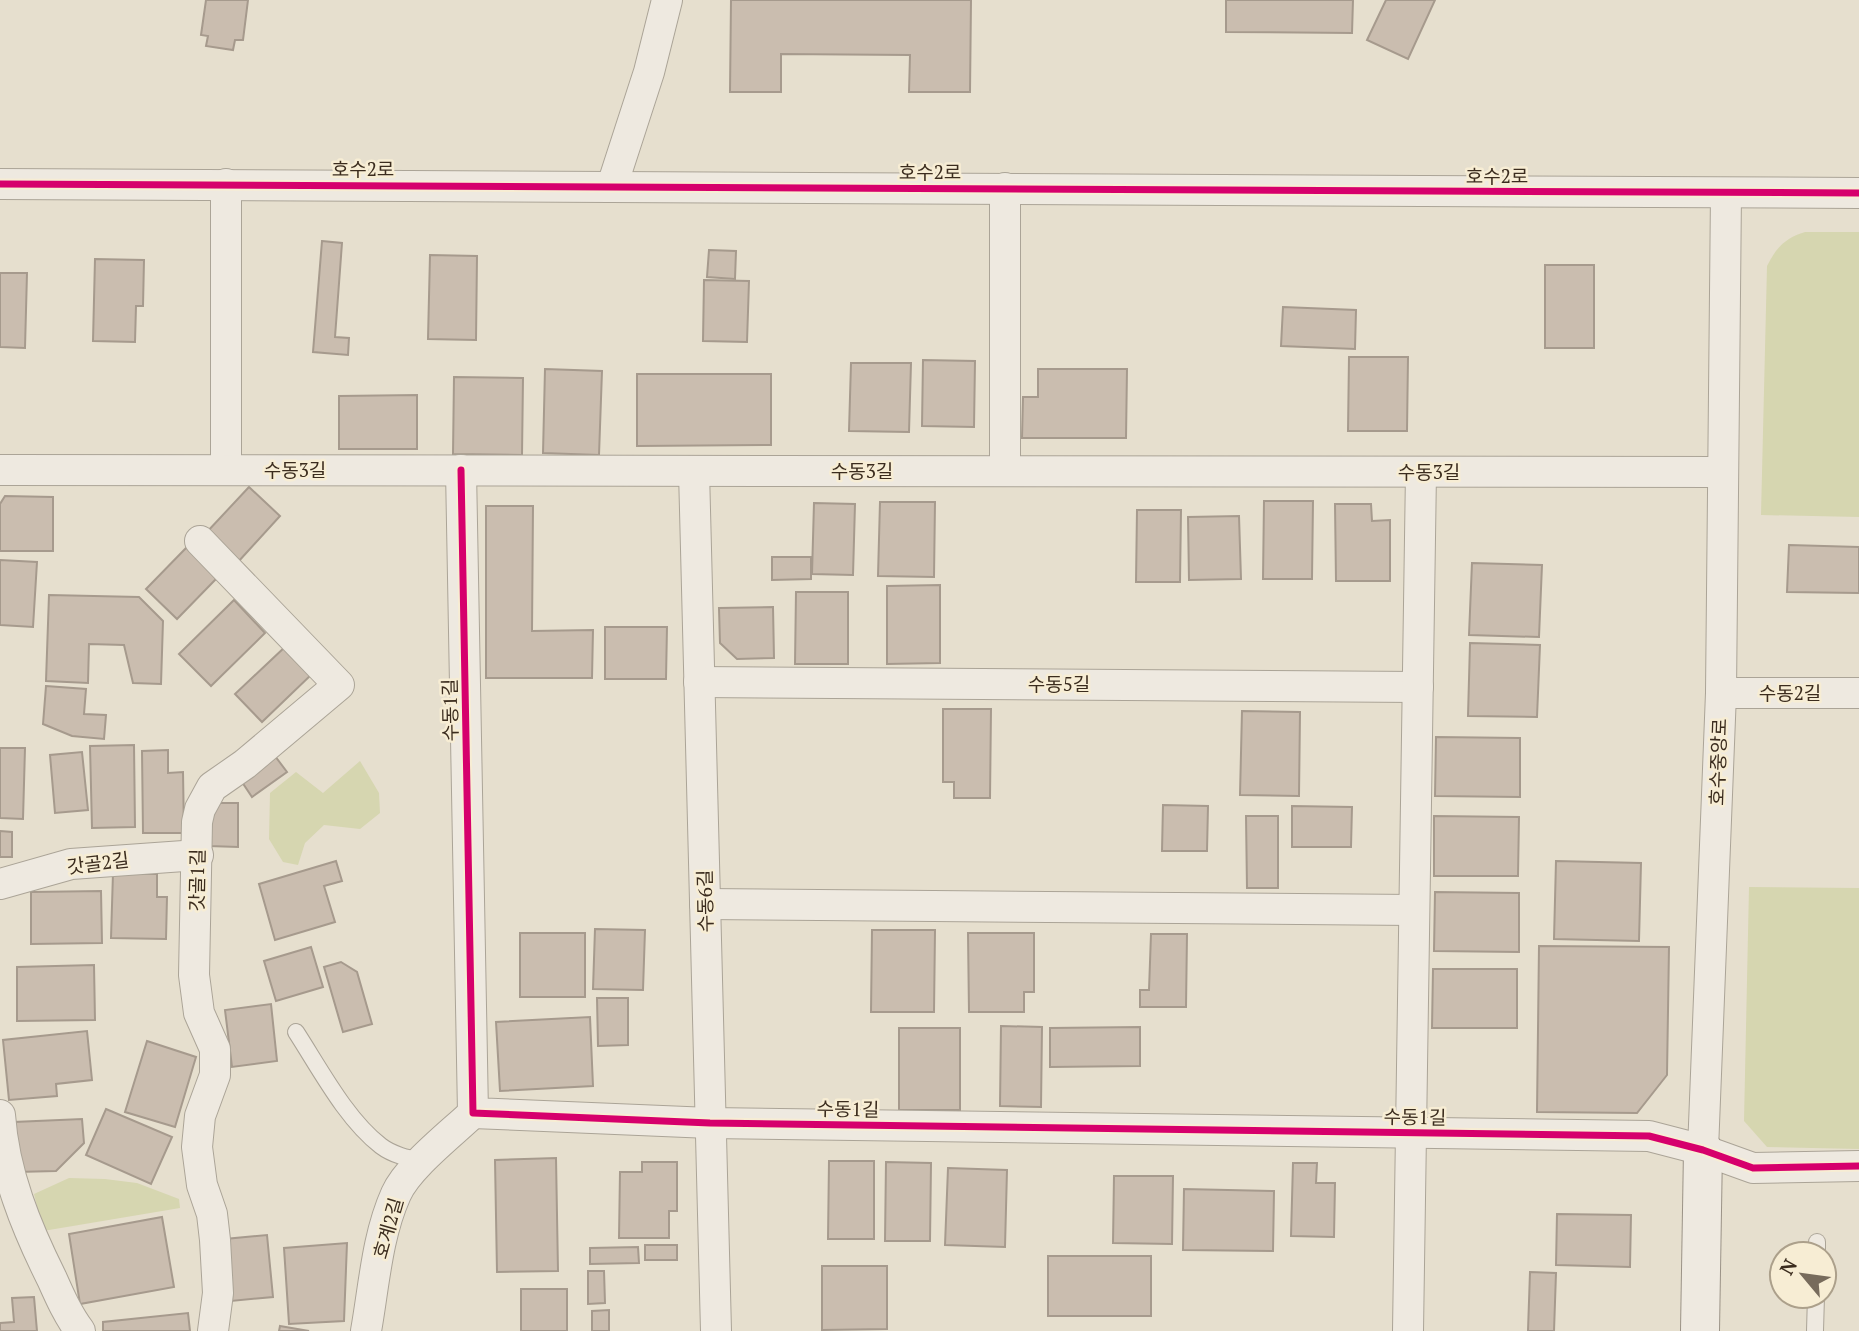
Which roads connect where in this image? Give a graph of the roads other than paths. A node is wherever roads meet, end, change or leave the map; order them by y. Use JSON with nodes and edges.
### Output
{"nodes":[{"id":1,"x":667,"y":0,"type":"edge"},
{"id":2,"x":0,"y":184,"type":"edge"},
{"id":3,"x":226,"y":184,"type":"junction"},
{"id":4,"x":612,"y":186,"type":"junction"},
{"id":5,"x":1005,"y":188,"type":"junction"},
{"id":6,"x":1859,"y":192,"type":"edge"},
{"id":7,"x":1727,"y":193,"type":"junction"},
{"id":8,"x":0,"y":470,"type":"edge"},
{"id":9,"x":226,"y":470,"type":"junction"},
{"id":10,"x":461,"y":470,"type":"junction"},
{"id":11,"x":694,"y":471,"type":"junction"},
{"id":12,"x":1006,"y":471,"type":"junction"},
{"id":13,"x":1421,"y":472,"type":"junction"},
{"id":14,"x":1723,"y":472,"type":"junction"},
{"id":15,"x":200,"y":541,"type":"dead end"},
{"id":16,"x":699,"y":682,"type":"junction"},
{"id":17,"x":1418,"y":687,"type":"junction"},
{"id":18,"x":1721,"y":693,"type":"junction"},
{"id":19,"x":1859,"y":693,"type":"edge"},
{"id":20,"x":198,"y":855,"type":"junction"},
{"id":21,"x":0,"y":884,"type":"edge"},
{"id":22,"x":705,"y":904,"type":"junction"},
{"id":23,"x":1414,"y":910,"type":"junction"},
{"id":24,"x":296,"y":1032,"type":"dead end"},
{"id":25,"x":473,"y":1112,"type":"junction"},
{"id":26,"x":0,"y":1115,"type":"edge"},
{"id":27,"x":710,"y":1123,"type":"junction"},
{"id":28,"x":1411,"y":1133,"type":"junction"},
{"id":29,"x":1703,"y":1150,"type":"junction"},
{"id":30,"x":422,"y":1161,"type":"junction"},
{"id":31,"x":1859,"y":1166,"type":"edge"},
{"id":32,"x":1816,"y":1310,"type":"edge"},
{"id":33,"x":80,"y":1331,"type":"edge"},
{"id":34,"x":213,"y":1331,"type":"edge"},
{"id":35,"x":366,"y":1331,"type":"edge"},
{"id":36,"x":716,"y":1331,"type":"edge"},
{"id":37,"x":1408,"y":1331,"type":"edge"},
{"id":38,"x":1700,"y":1331,"type":"edge"},
{"id":39,"x":1815,"y":1331,"type":"edge"}],
"edges":[{"from":1,"to":4,"type":"street"},
{"from":2,"to":3,"type":"street","name":"호수2로"},
{"from":3,"to":4,"type":"street","name":"호수2로"},
{"from":3,"to":9,"type":"street"},
{"from":4,"to":5,"type":"street","name":"호수2로"},
{"from":5,"to":7,"type":"street","name":"호수2로"},
{"from":5,"to":12,"type":"street"},
{"from":6,"to":7,"type":"street","name":"호수2로"},
{"from":7,"to":14,"type":"street","name":"호수중앙로"},
{"from":8,"to":9,"type":"street","name":"수동3길"},
{"from":9,"to":10,"type":"street","name":"수동3길"},
{"from":10,"to":11,"type":"street","name":"수동3길"},
{"from":10,"to":25,"type":"street","name":"수동1길"},
{"from":11,"to":12,"type":"street","name":"수동3길"},
{"from":11,"to":16,"type":"street","name":"수동6길"},
{"from":12,"to":13,"type":"street","name":"수동3길"},
{"from":13,"to":14,"type":"street","name":"수동3길"},
{"from":13,"to":17,"type":"street"},
{"from":14,"to":18,"type":"street","name":"호수중앙로"},
{"from":15,"to":20,"type":"street","name":"갓골1길"},
{"from":16,"to":17,"type":"street","name":"수동5길"},
{"from":16,"to":22,"type":"street","name":"수동6길"},
{"from":17,"to":23,"type":"street"},
{"from":18,"to":19,"type":"street","name":"수동2길"},
{"from":18,"to":29,"type":"street","name":"호수중앙로"},
{"from":20,"to":21,"type":"street","name":"갓골2길"},
{"from":20,"to":34,"type":"street","name":"갓골1길"},
{"from":22,"to":23,"type":"street"},
{"from":22,"to":27,"type":"street","name":"수동6길"},
{"from":23,"to":28,"type":"street"},
{"from":24,"to":30,"type":"lane"},
{"from":25,"to":27,"type":"street","name":"수동1길"},
{"from":25,"to":30,"type":"street","name":"호계2길"},
{"from":26,"to":33,"type":"street"},
{"from":27,"to":28,"type":"street","name":"수동1길"},
{"from":27,"to":36,"type":"street","name":"수동6길"},
{"from":28,"to":29,"type":"street","name":"수동1길"},
{"from":28,"to":37,"type":"street"},
{"from":29,"to":31,"type":"street","name":"수동1길"},
{"from":29,"to":38,"type":"street","name":"호수중앙로"},
{"from":30,"to":35,"type":"street","name":"호계2길"},
{"from":32,"to":39,"type":"lane"}]}
